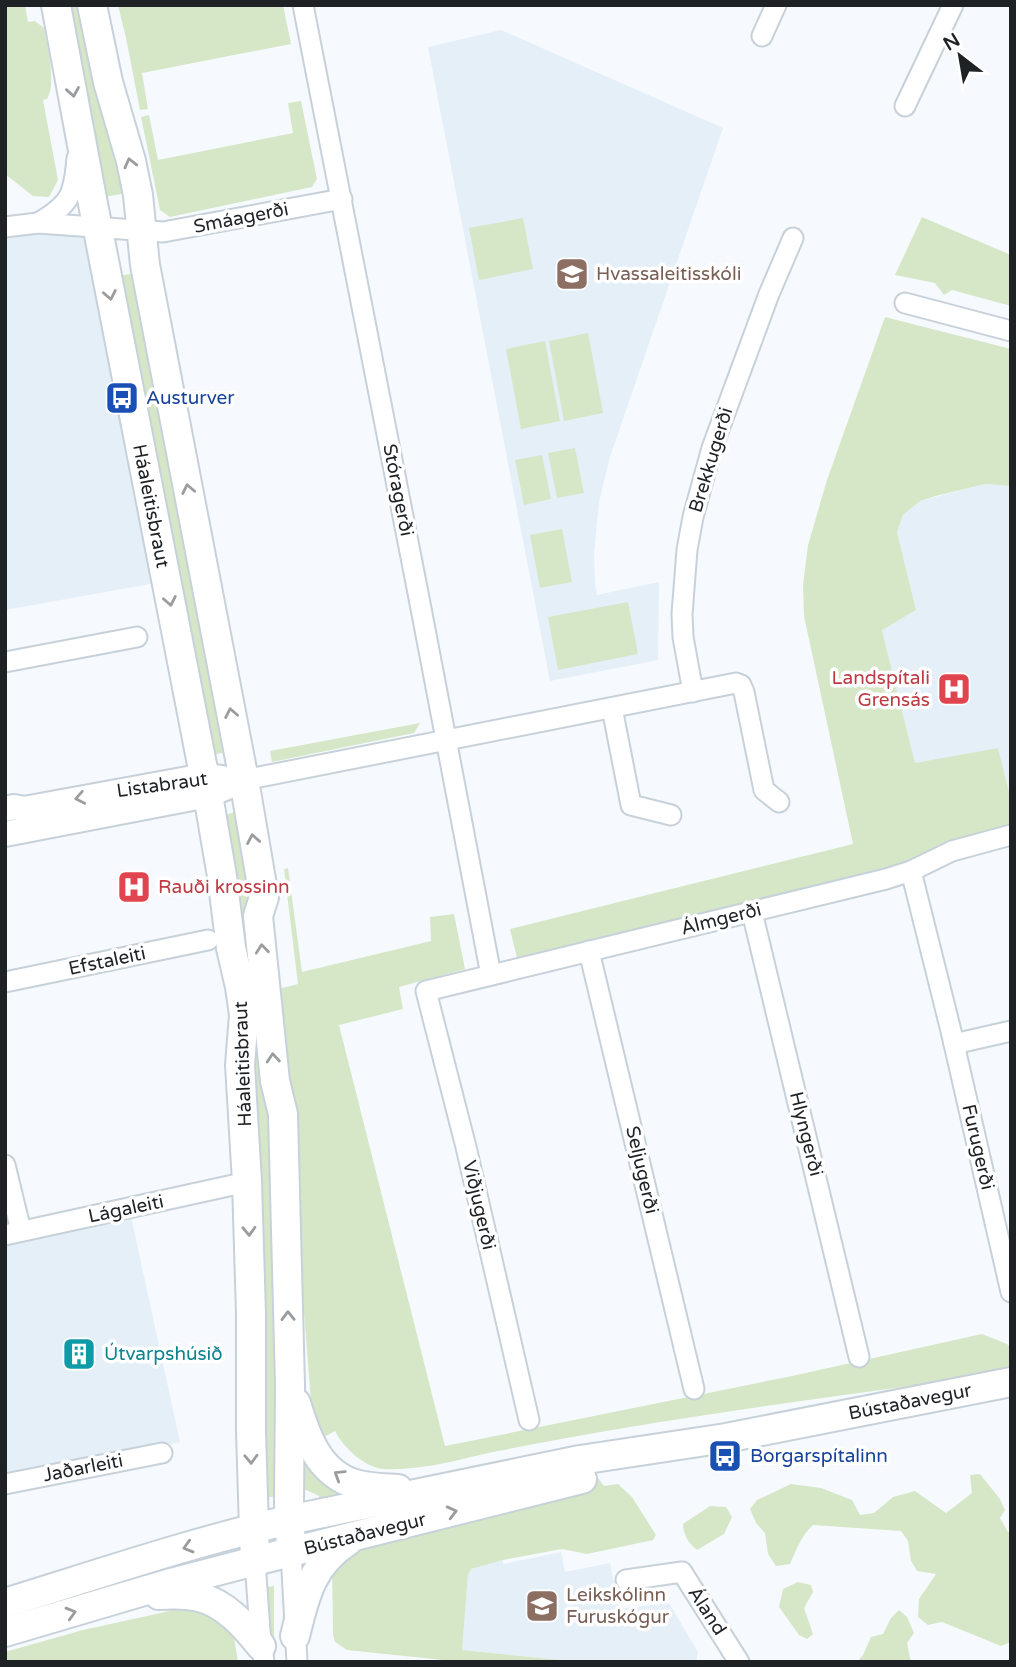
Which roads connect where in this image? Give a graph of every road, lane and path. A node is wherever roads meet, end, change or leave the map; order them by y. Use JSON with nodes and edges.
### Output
{"nodes":[{"id":1,"x":56,"y":5,"type":"edge"},
{"id":2,"x":92,"y":5,"type":"edge"},
{"id":3,"x":303,"y":5,"type":"edge"},
{"id":4,"x":776,"y":5,"type":"edge"},
{"id":5,"x":953,"y":5,"type":"edge"},
{"id":6,"x":762,"y":36,"type":"dead end"},
{"id":7,"x":905,"y":106,"type":"dead end"},
{"id":8,"x":80,"y":133,"type":"junction"},
{"id":9,"x":342,"y":199,"type":"junction"},
{"id":10,"x":38,"y":223,"type":"junction"},
{"id":11,"x":5,"y":227,"type":"edge"},
{"id":12,"x":97,"y":228,"type":"junction"},
{"id":13,"x":141,"y":230,"type":"junction"},
{"id":14,"x":793,"y":238,"type":"dead end"},
{"id":15,"x":905,"y":303,"type":"dead end"},
{"id":16,"x":1011,"y":331,"type":"edge"},
{"id":17,"x":137,"y":637,"type":"dead end"},
{"id":18,"x":5,"y":662,"type":"edge"},
{"id":19,"x":693,"y":692,"type":"junction"},
{"id":20,"x":611,"y":708,"type":"junction"},
{"id":21,"x":446,"y":740,"type":"junction"},
{"id":22,"x":244,"y":780,"type":"junction"},
{"id":23,"x":206,"y":785,"type":"junction"},
{"id":24,"x":779,"y":802,"type":"dead end"},
{"id":25,"x":5,"y":809,"type":"edge"},
{"id":26,"x":671,"y":815,"type":"dead end"},
{"id":27,"x":5,"y":834,"type":"edge"},
{"id":28,"x":1011,"y":835,"type":"edge"},
{"id":29,"x":911,"y":871,"type":"junction"},
{"id":30,"x":752,"y":912,"type":"junction"},
{"id":31,"x":208,"y":940,"type":"dead end"},
{"id":32,"x":589,"y":951,"type":"junction"},
{"id":33,"x":491,"y":975,"type":"junction"},
{"id":34,"x":5,"y":982,"type":"edge"},
{"id":35,"x":426,"y":990,"type":"joint"},
{"id":36,"x":1011,"y":1031,"type":"edge"},
{"id":37,"x":954,"y":1044,"type":"junction"},
{"id":38,"x":5,"y":1165,"type":"edge"},
{"id":39,"x":247,"y":1182,"type":"junction"},
{"id":40,"x":13,"y":1233,"type":"edge"},
{"id":41,"x":1011,"y":1292,"type":"edge"},
{"id":42,"x":859,"y":1357,"type":"dead end"},
{"id":43,"x":1011,"y":1382,"type":"edge"},
{"id":44,"x":290,"y":1385,"type":"junction"},
{"id":45,"x":694,"y":1389,"type":"dead end"},
{"id":46,"x":529,"y":1420,"type":"dead end"},
{"id":47,"x":726,"y":1438,"type":"junction"},
{"id":48,"x":162,"y":1453,"type":"dead end"},
{"id":49,"x":5,"y":1484,"type":"edge"},
{"id":50,"x":429,"y":1492,"type":"junction"},
{"id":51,"x":289,"y":1520,"type":"junction"},
{"id":52,"x":254,"y":1528,"type":"junction"},
{"id":53,"x":354,"y":1537,"type":"junction"},
{"id":54,"x":291,"y":1552,"type":"junction"},
{"id":55,"x":255,"y":1561,"type":"junction"},
{"id":56,"x":626,"y":1580,"type":"dead end"},
{"id":57,"x":125,"y":1597,"type":"junction"},
{"id":58,"x":5,"y":1603,"type":"edge"},
{"id":59,"x":5,"y":1632,"type":"edge"},
{"id":60,"x":296,"y":1649,"type":"edge"},
{"id":61,"x":263,"y":1654,"type":"edge"},
{"id":62,"x":739,"y":1662,"type":"edge"}],
"edges":[{"from":1,"to":8,"type":"main road","name":"Háaleitisbraut","one_way":true},
{"from":13,"to":2,"type":"main road","name":"Háaleitisbraut","one_way":true},
{"from":3,"to":9,"type":"street","name":"Stóragerði"},
{"from":4,"to":6,"type":"street"},
{"from":5,"to":7,"type":"street"},
{"from":8,"to":10,"type":"street","name":"Háaleitisbraut"},
{"from":8,"to":12,"type":"main road","name":"Háaleitisbraut"},
{"from":9,"to":13,"type":"street","name":"Smáagerði"},
{"from":9,"to":21,"type":"street","name":"Stóragerði"},
{"from":10,"to":11,"type":"street"},
{"from":10,"to":12,"type":"street"},
{"from":12,"to":13,"type":"street"},
{"from":12,"to":23,"type":"main road","name":"Háaleitisbraut","one_way":true},
{"from":22,"to":13,"type":"main road","name":"Háaleitisbraut","one_way":true},
{"from":14,"to":19,"type":"street","name":"Brekkugerði"},
{"from":15,"to":16,"type":"street"},
{"from":17,"to":18,"type":"street"},
{"from":19,"to":20,"type":"street"},
{"from":19,"to":24,"type":"street"},
{"from":20,"to":21,"type":"street"},
{"from":20,"to":26,"type":"street"},
{"from":21,"to":22,"type":"street"},
{"from":21,"to":33,"type":"street","name":"Stóragerði"},
{"from":22,"to":23,"type":"street","name":"Listabraut"},
{"from":44,"to":22,"type":"main road","name":"Háaleitisbraut","one_way":true},
{"from":23,"to":25,"type":"street","name":"Listabraut","one_way":true},
{"from":23,"to":27,"type":"street","name":"Listabraut"},
{"from":23,"to":39,"type":"main road","name":"Háaleitisbraut"},
{"from":28,"to":29,"type":"street","name":"Álmgerði"},
{"from":29,"to":30,"type":"street","name":"Álmgerði"},
{"from":29,"to":37,"type":"street","name":"Furugerði"},
{"from":30,"to":32,"type":"street","name":"Álmgerði"},
{"from":30,"to":42,"type":"street","name":"Hlyngerði"},
{"from":31,"to":34,"type":"street","name":"Efstaleiti"},
{"from":32,"to":33,"type":"street","name":"Álmgerði"},
{"from":32,"to":45,"type":"street","name":"Seljugerði"},
{"from":33,"to":35,"type":"street","name":"Álmgerði"},
{"from":35,"to":46,"type":"street","name":"Viðjugerði"},
{"from":36,"to":37,"type":"street"},
{"from":37,"to":41,"type":"street","name":"Furugerði"},
{"from":38,"to":40,"type":"street"},
{"from":39,"to":40,"type":"street","name":"Lágaleiti"},
{"from":39,"to":52,"type":"main road","name":"Háaleitisbraut","one_way":true},
{"from":43,"to":47,"type":"main road","name":"Bústaðavegur"},
{"from":50,"to":44,"type":"main road","one_way":true},
{"from":44,"to":51,"type":"main road","name":"Háaleitisbraut"},
{"from":47,"to":50,"type":"main road","name":"Bústaðavegur"},
{"from":53,"to":47,"type":"main road","name":"Bústaðavegur","one_way":true},
{"from":48,"to":49,"type":"street","name":"Jaðarleiti"},
{"from":50,"to":51,"type":"main road","name":"Bústaðavegur"},
{"from":51,"to":52,"type":"main road","name":"Bústaðavegur"},
{"from":51,"to":54,"type":"main road","name":"Háaleitisbraut"},
{"from":52,"to":55,"type":"main road","name":"Háaleitisbraut"},
{"from":52,"to":58,"type":"main road","name":"Bústaðavegur","one_way":true},
{"from":53,"to":54,"type":"main road","name":"Bústaðavegur"},
{"from":53,"to":60,"type":"main road"},
{"from":54,"to":55,"type":"main road","name":"Bústaðavegur"},
{"from":54,"to":60,"type":"street","name":"Háaleitisbraut"},
{"from":55,"to":57,"type":"main road","name":"Bústaðavegur"},
{"from":55,"to":61,"type":"street","name":"Háaleitisbraut"},
{"from":56,"to":62,"type":"street","name":"Áland"},
{"from":59,"to":57,"type":"main road","name":"Bústaðavegur","one_way":true},
{"from":57,"to":61,"type":"main road"}]}
